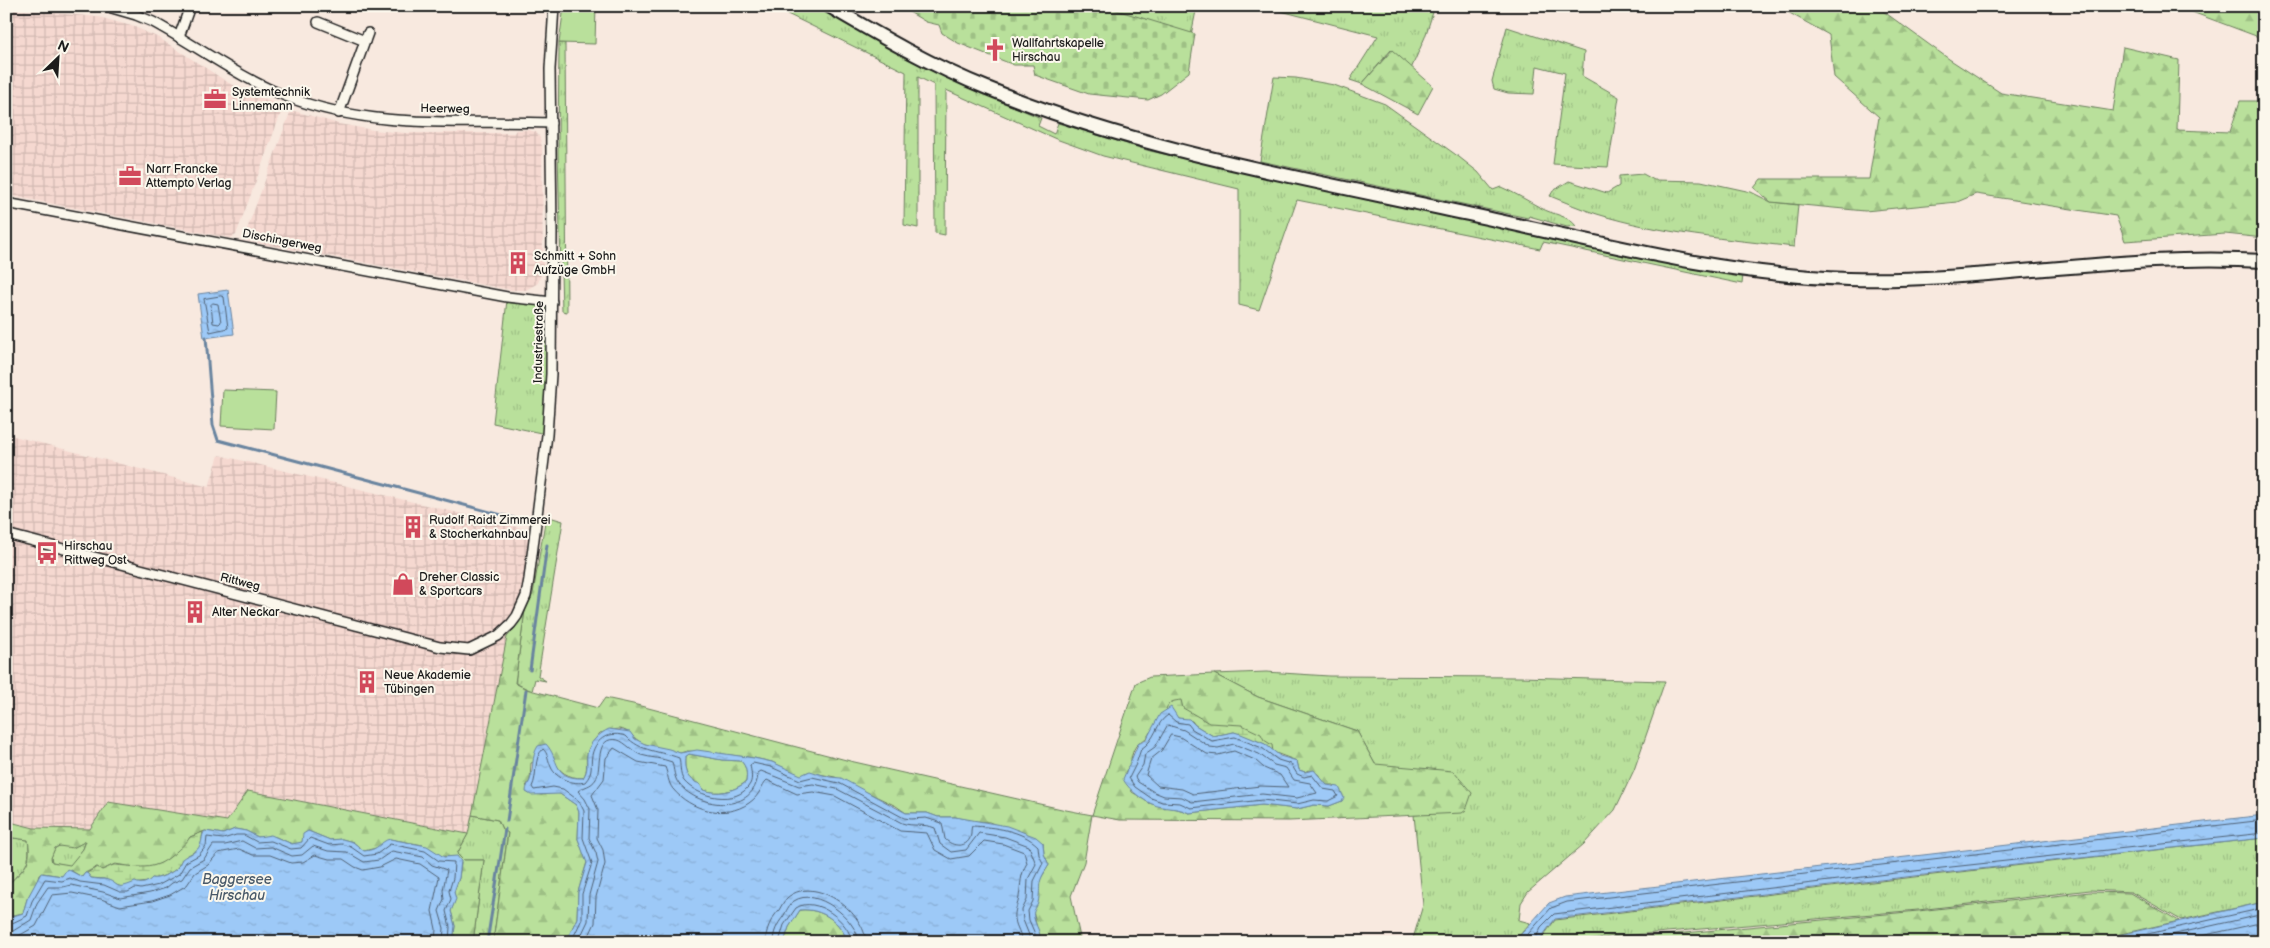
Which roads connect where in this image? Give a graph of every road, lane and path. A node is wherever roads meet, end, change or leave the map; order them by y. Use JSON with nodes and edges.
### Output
{"nodes":[{"id":1,"x":105,"y":6,"type":"edge"},
{"id":2,"x":190,"y":6,"type":"edge"},
{"id":3,"x":554,"y":6,"type":"edge"},
{"id":4,"x":829,"y":6,"type":"edge"},
{"id":5,"x":318,"y":22,"type":"dead end"},
{"id":6,"x":179,"y":36,"type":"junction"},
{"id":7,"x":339,"y":113,"type":"junction"},
{"id":8,"x":551,"y":122,"type":"junction"},
{"id":9,"x":6,"y":203,"type":"edge"},
{"id":10,"x":2264,"y":261,"type":"edge"},
{"id":11,"x":552,"y":302,"type":"junction"},
{"id":12,"x":6,"y":534,"type":"edge"},
{"id":13,"x":469,"y":650,"type":"joint"}],
"edges":[{"from":1,"to":6,"type":"street","name":"Heerweg"},
{"from":2,"to":6,"type":"street"},
{"from":3,"to":8,"type":"street","name":"Industriestraße"},
{"from":4,"to":10,"type":"main road"},
{"from":5,"to":7,"type":"street"},
{"from":6,"to":7,"type":"street","name":"Heerweg"},
{"from":7,"to":8,"type":"street","name":"Heerweg"},
{"from":8,"to":11,"type":"street","name":"Industriestraße"},
{"from":9,"to":11,"type":"street","name":"Dischingerweg"},
{"from":11,"to":13,"type":"street","name":"Industriestraße"},
{"from":12,"to":13,"type":"street","name":"Rittweg"}]}
